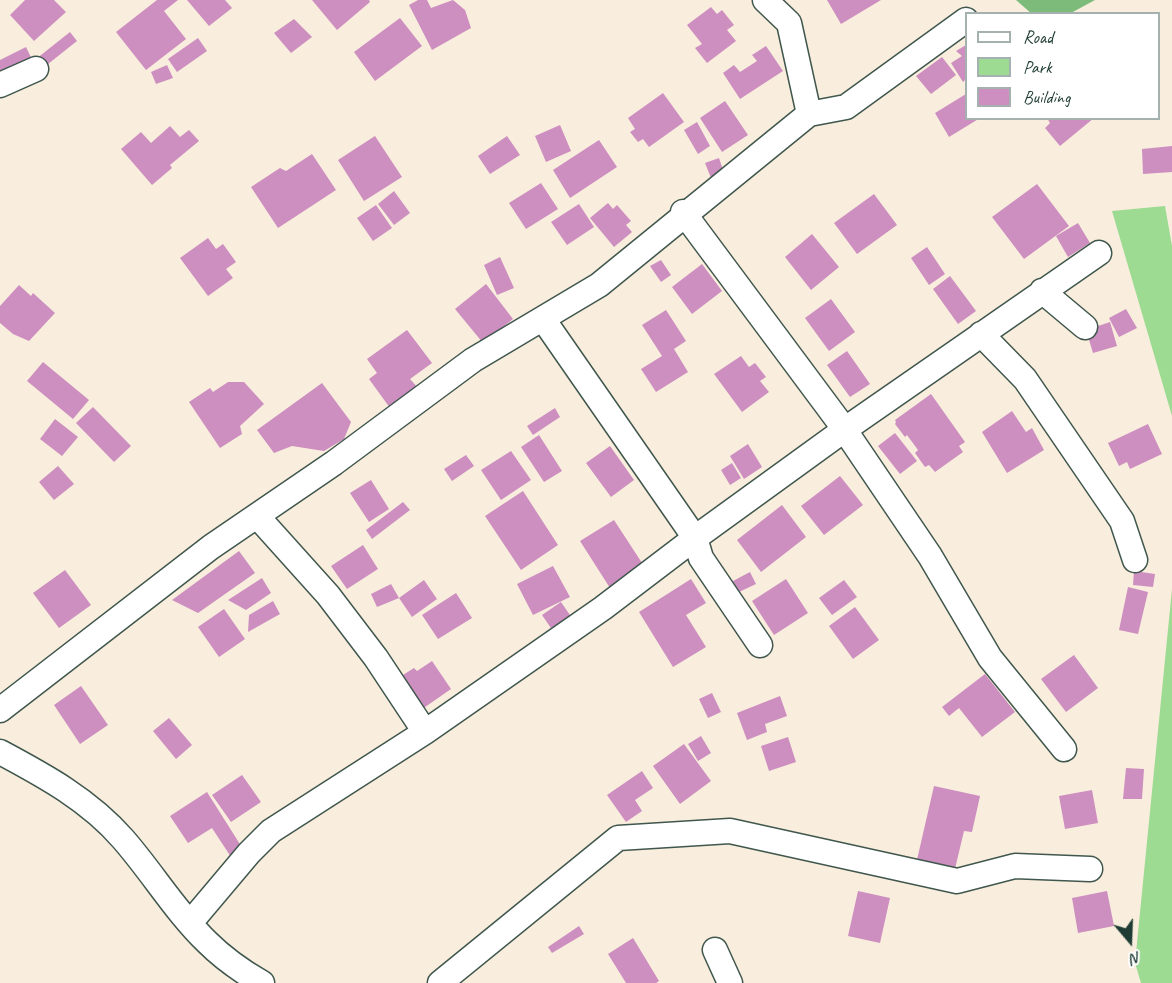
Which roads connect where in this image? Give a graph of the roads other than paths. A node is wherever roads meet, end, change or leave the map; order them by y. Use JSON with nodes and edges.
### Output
{"nodes":[{"id":1,"x":765,"y":0,"type":"edge"},
{"id":2,"x":965,"y":21,"type":"edge"},
{"id":3,"x":36,"y":69,"type":"dead end"},
{"id":4,"x":0,"y":85,"type":"edge"},
{"id":5,"x":809,"y":114,"type":"junction"},
{"id":6,"x":684,"y":213,"type":"junction"},
{"id":7,"x":1099,"y":252,"type":"dead end"},
{"id":8,"x":1042,"y":291,"type":"junction"},
{"id":9,"x":543,"y":319,"type":"junction"},
{"id":10,"x":1085,"y":327,"type":"dead end"},
{"id":11,"x":981,"y":334,"type":"junction"},
{"id":12,"x":844,"y":430,"type":"junction"},
{"id":13,"x":257,"y":516,"type":"junction"},
{"id":14,"x":695,"y":538,"type":"junction"},
{"id":15,"x":1135,"y":560,"type":"dead end"},
{"id":16,"x":760,"y":645,"type":"dead end"},
{"id":17,"x":0,"y":710,"type":"edge"},
{"id":18,"x":425,"y":732,"type":"junction"},
{"id":19,"x":1064,"y":748,"type":"dead end"},
{"id":20,"x":0,"y":752,"type":"edge"},
{"id":21,"x":1090,"y":870,"type":"dead end"},
{"id":22,"x":190,"y":923,"type":"junction"},
{"id":23,"x":715,"y":950,"type":"dead end"},
{"id":24,"x":262,"y":983,"type":"edge"},
{"id":25,"x":440,"y":983,"type":"edge"},
{"id":26,"x":730,"y":983,"type":"edge"}],
"edges":[{"from":1,"to":5,"type":"street"},
{"from":2,"to":5,"type":"street"},
{"from":3,"to":4,"type":"street"},
{"from":5,"to":6,"type":"street"},
{"from":6,"to":9,"type":"street"},
{"from":6,"to":12,"type":"street"},
{"from":7,"to":8,"type":"street"},
{"from":8,"to":10,"type":"street"},
{"from":8,"to":11,"type":"street"},
{"from":9,"to":13,"type":"street"},
{"from":9,"to":14,"type":"street"},
{"from":11,"to":12,"type":"street"},
{"from":11,"to":15,"type":"street"},
{"from":12,"to":14,"type":"street"},
{"from":12,"to":19,"type":"street"},
{"from":13,"to":17,"type":"street"},
{"from":13,"to":18,"type":"street"},
{"from":14,"to":16,"type":"street"},
{"from":14,"to":18,"type":"street"},
{"from":18,"to":22,"type":"street"},
{"from":20,"to":22,"type":"street"},
{"from":21,"to":25,"type":"street"},
{"from":22,"to":24,"type":"street"},
{"from":23,"to":26,"type":"street"}]}
